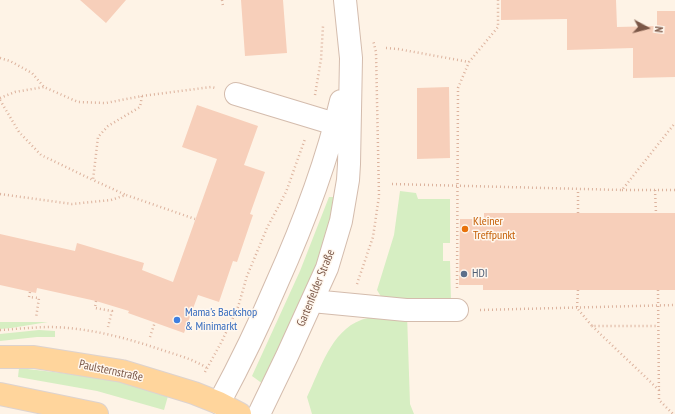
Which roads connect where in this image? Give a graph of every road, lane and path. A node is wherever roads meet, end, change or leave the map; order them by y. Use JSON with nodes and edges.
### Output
{"nodes":[{"id":1,"x":222,"y":0,"type":"edge"},
{"id":2,"x":345,"y":0,"type":"edge"},
{"id":3,"x":498,"y":0,"type":"edge"},
{"id":4,"x":223,"y":6,"type":"dead end"},
{"id":5,"x":323,"y":24,"type":"dead end"},
{"id":6,"x":386,"y":48,"type":"dead end"},
{"id":7,"x":0,"y":58,"type":"edge"},
{"id":8,"x":350,"y":58,"type":"junction"},
{"id":9,"x":469,"y":62,"type":"junction"},
{"id":10,"x":44,"y":87,"type":"junction"},
{"id":11,"x":236,"y":94,"type":"joint"},
{"id":12,"x":142,"y":96,"type":"junction"},
{"id":13,"x":0,"y":99,"type":"edge"},
{"id":14,"x":311,"y":116,"type":"junction"},
{"id":15,"x":675,"y":123,"type":"edge"},
{"id":16,"x":336,"y":124,"type":"junction"},
{"id":17,"x":94,"y":180,"type":"junction"},
{"id":18,"x":392,"y":184,"type":"dead end"},
{"id":19,"x":458,"y":184,"type":"junction"},
{"id":20,"x":578,"y":189,"type":"junction"},
{"id":21,"x":622,"y":190,"type":"junction"},
{"id":22,"x":655,"y":190,"type":"junction"},
{"id":23,"x":675,"y":190,"type":"edge"},
{"id":24,"x":0,"y":194,"type":"edge"},
{"id":25,"x":126,"y":195,"type":"junction"},
{"id":26,"x":578,"y":213,"type":"dead end"},
{"id":27,"x":656,"y":213,"type":"dead end"},
{"id":28,"x":195,"y":219,"type":"dead end"},
{"id":29,"x":578,"y":290,"type":"dead end"},
{"id":30,"x":658,"y":290,"type":"dead end"},
{"id":31,"x":30,"y":292,"type":"dead end"},
{"id":32,"x":96,"y":301,"type":"dead end"},
{"id":33,"x":312,"y":301,"type":"junction"},
{"id":34,"x":658,"y":305,"type":"junction"},
{"id":35,"x":675,"y":305,"type":"edge"},
{"id":36,"x":577,"y":308,"type":"junction"},
{"id":37,"x":457,"y":310,"type":"junction"},
{"id":38,"x":36,"y":318,"type":"dead end"},
{"id":39,"x":155,"y":322,"type":"dead end"},
{"id":40,"x":592,"y":326,"type":"junction"},
{"id":41,"x":658,"y":326,"type":"junction"},
{"id":42,"x":108,"y":327,"type":"dead end"},
{"id":43,"x":0,"y":330,"type":"edge"},
{"id":44,"x":150,"y":337,"type":"dead end"},
{"id":45,"x":216,"y":352,"type":"dead end"},
{"id":46,"x":0,"y":356,"type":"edge"},
{"id":47,"x":183,"y":357,"type":"dead end"},
{"id":48,"x":660,"y":391,"type":"junction"},
{"id":49,"x":0,"y":394,"type":"edge"},
{"id":50,"x":219,"y":408,"type":"edge"},
{"id":51,"x":97,"y":414,"type":"edge"},
{"id":52,"x":240,"y":414,"type":"edge"},
{"id":53,"x":259,"y":414,"type":"edge"},
{"id":54,"x":674,"y":414,"type":"edge"}],
"edges":[{"from":1,"to":4,"type":"path"},
{"from":2,"to":8,"type":"street","name":"Gartenfelder Straße"},
{"from":3,"to":9,"type":"path"},
{"from":5,"to":14,"type":"path"},
{"from":6,"to":9,"type":"path"},
{"from":7,"to":10,"type":"path"},
{"from":8,"to":16,"type":"street","name":"Gartenfelder Straße"},
{"from":8,"to":33,"type":"street","name":"Gartenfelder Straße"},
{"from":9,"to":19,"type":"path"},
{"from":10,"to":12,"type":"path"},
{"from":10,"to":13,"type":"path"},
{"from":11,"to":12,"type":"path"},
{"from":11,"to":14,"type":"street"},
{"from":12,"to":17,"type":"path"},
{"from":13,"to":17,"type":"path"},
{"from":14,"to":16,"type":"street"},
{"from":14,"to":45,"type":"path"},
{"from":15,"to":21,"type":"path"},
{"from":16,"to":50,"type":"street","name":"Gartenfelder Straße"},
{"from":17,"to":25,"type":"path"},
{"from":18,"to":19,"type":"path"},
{"from":19,"to":20,"type":"path"},
{"from":19,"to":37,"type":"path"},
{"from":20,"to":21,"type":"path"},
{"from":20,"to":26,"type":"path"},
{"from":21,"to":22,"type":"path"},
{"from":22,"to":23,"type":"path"},
{"from":22,"to":27,"type":"path"},
{"from":24,"to":25,"type":"path"},
{"from":25,"to":28,"type":"path"},
{"from":29,"to":36,"type":"path"},
{"from":30,"to":34,"type":"path"},
{"from":31,"to":38,"type":"path"},
{"from":32,"to":42,"type":"path"},
{"from":33,"to":37,"type":"street"},
{"from":33,"to":53,"type":"street","name":"Gartenfelder Straße"},
{"from":34,"to":35,"type":"path"},
{"from":34,"to":36,"type":"path"},
{"from":34,"to":41,"type":"path"},
{"from":36,"to":37,"type":"path"},
{"from":36,"to":40,"type":"path"},
{"from":39,"to":44,"type":"path"},
{"from":40,"to":41,"type":"path"},
{"from":40,"to":48,"type":"path"},
{"from":41,"to":48,"type":"path"},
{"from":43,"to":47,"type":"path"},
{"from":46,"to":50,"type":"main road","name":"Paulsternstraße"},
{"from":48,"to":54,"type":"path"},
{"from":49,"to":51,"type":"main road"},
{"from":50,"to":52,"type":"main road"}]}
